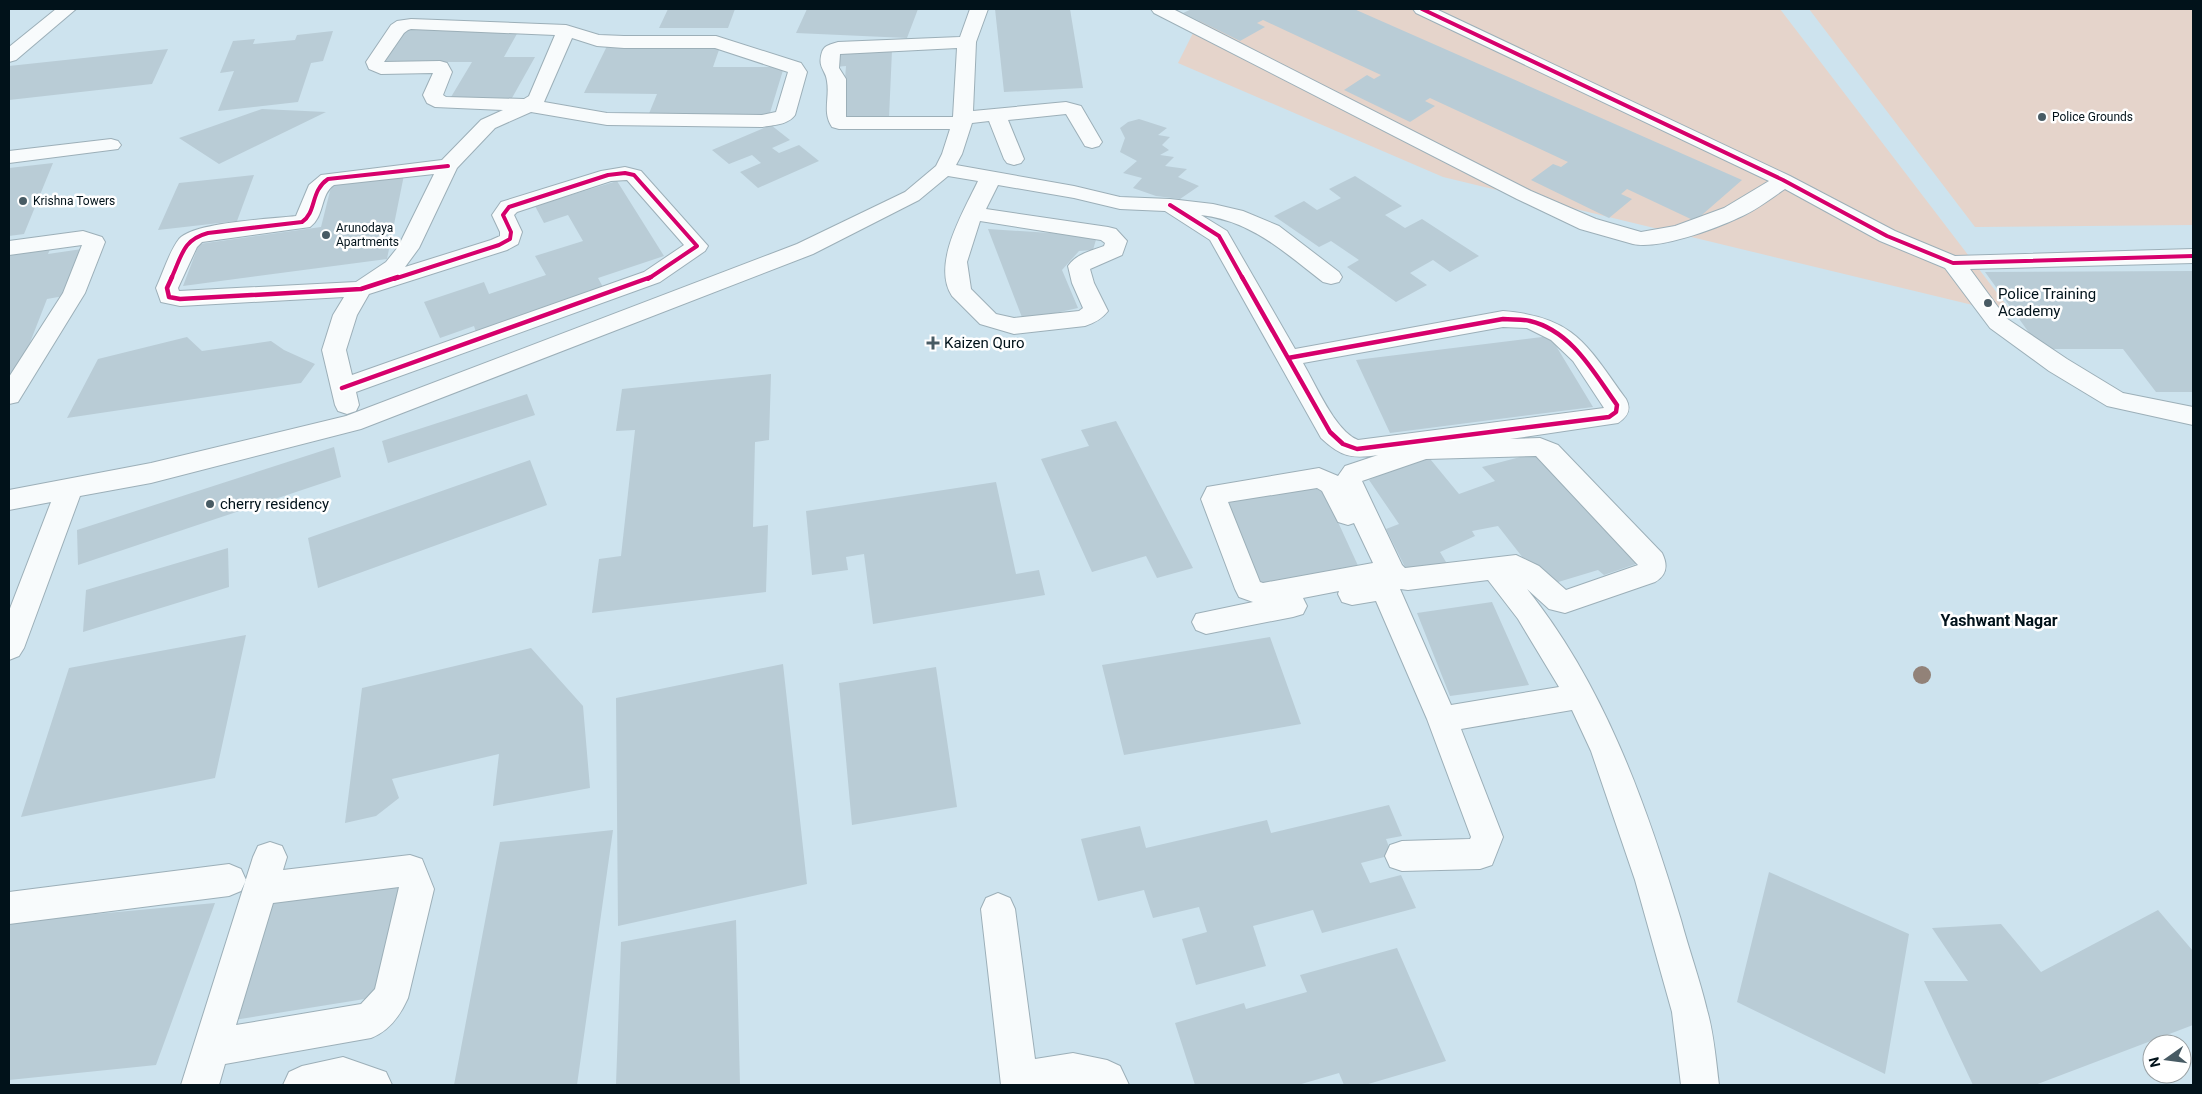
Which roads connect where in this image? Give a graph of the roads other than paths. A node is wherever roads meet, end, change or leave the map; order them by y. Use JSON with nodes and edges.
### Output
{"nodes":[{"id":1,"x":67,"y":9,"type":"edge"},
{"id":2,"x":979,"y":9,"type":"edge"},
{"id":3,"x":1160,"y":9,"type":"edge"},
{"id":4,"x":1422,"y":9,"type":"edge"},
{"id":5,"x":566,"y":30,"type":"junction"},
{"id":6,"x":967,"y":42,"type":"junction"},
{"id":7,"x":9,"y":56,"type":"edge"},
{"id":8,"x":527,"y":105,"type":"junction"},
{"id":9,"x":996,"y":116,"type":"junction"},
{"id":10,"x":963,"y":120,"type":"junction"},
{"id":11,"x":1092,"y":142,"type":"dead end"},
{"id":12,"x":112,"y":144,"type":"dead end"},
{"id":13,"x":9,"y":157,"type":"edge"},
{"id":14,"x":1014,"y":159,"type":"dead end"},
{"id":15,"x":448,"y":166,"type":"junction"},
{"id":16,"x":944,"y":169,"type":"junction"},
{"id":17,"x":991,"y":177,"type":"junction"},
{"id":18,"x":1784,"y":181,"type":"junction"},
{"id":19,"x":1170,"y":205,"type":"junction"},
{"id":20,"x":974,"y":214,"type":"junction"},
{"id":21,"x":698,"y":246,"type":"junction"},
{"id":22,"x":9,"y":248,"type":"edge"},
{"id":23,"x":2193,"y":256,"type":"edge"},
{"id":24,"x":1953,"y":263,"type":"junction"},
{"id":25,"x":1331,"y":277,"type":"dead end"},
{"id":26,"x":725,"y":280,"type":"junction"},
{"id":27,"x":361,"y":289,"type":"junction"},
{"id":28,"x":1288,"y":358,"type":"junction"},
{"id":29,"x":343,"y":389,"type":"junction"},
{"id":30,"x":9,"y":396,"type":"edge"},
{"id":31,"x":2193,"y":416,"type":"edge"},
{"id":32,"x":352,"y":423,"type":"junction"},
{"id":33,"x":69,"y":489,"type":"junction"},
{"id":34,"x":9,"y":500,"type":"edge"},
{"id":35,"x":1495,"y":569,"type":"junction"},
{"id":36,"x":1381,"y":580,"type":"junction"},
{"id":37,"x":1559,"y":601,"type":"junction"},
{"id":38,"x":1206,"y":622,"type":"dead end"},
{"id":39,"x":1547,"y":641,"type":"junction"},
{"id":40,"x":9,"y":648,"type":"edge"},
{"id":41,"x":1581,"y":696,"type":"junction"},
{"id":42,"x":1442,"y":719,"type":"junction"},
{"id":43,"x":1402,"y":856,"type":"dead end"},
{"id":44,"x":253,"y":875,"type":"junction"},
{"id":45,"x":9,"y":908,"type":"edge"},
{"id":46,"x":998,"y":909,"type":"dead end"},
{"id":47,"x":211,"y":1048,"type":"junction"},
{"id":48,"x":1020,"y":1082,"type":"edge"},
{"id":49,"x":200,"y":1085,"type":"edge"},
{"id":50,"x":302,"y":1085,"type":"edge"},
{"id":51,"x":373,"y":1085,"type":"edge"},
{"id":52,"x":1110,"y":1085,"type":"edge"},
{"id":53,"x":1700,"y":1085,"type":"edge"}],
"edges":[{"from":1,"to":7,"type":"street"},
{"from":2,"to":6,"type":"street"},
{"from":3,"to":18,"type":"street"},
{"from":4,"to":18,"type":"street"},
{"from":5,"to":8,"type":"street"},
{"from":5,"to":8,"type":"street"},
{"from":5,"to":8,"type":"street"},
{"from":6,"to":10,"type":"street"},
{"from":6,"to":10,"type":"street"},
{"from":8,"to":15,"type":"street"},
{"from":9,"to":10,"type":"street"},
{"from":9,"to":11,"type":"street"},
{"from":9,"to":14,"type":"street"},
{"from":10,"to":16,"type":"street"},
{"from":12,"to":13,"type":"street"},
{"from":15,"to":27,"type":"street"},
{"from":15,"to":27,"type":"street"},
{"from":16,"to":17,"type":"street"},
{"from":16,"to":26,"type":"street"},
{"from":17,"to":19,"type":"street"},
{"from":17,"to":20,"type":"street"},
{"from":18,"to":24,"type":"street"},
{"from":19,"to":25,"type":"street"},
{"from":19,"to":28,"type":"street"},
{"from":20,"to":20,"type":"street"},
{"from":21,"to":26,"type":"street"},
{"from":21,"to":27,"type":"street"},
{"from":21,"to":29,"type":"street"},
{"from":22,"to":30,"type":"street"},
{"from":23,"to":24,"type":"street"},
{"from":24,"to":31,"type":"street"},
{"from":26,"to":32,"type":"street"},
{"from":27,"to":29,"type":"street"},
{"from":28,"to":28,"type":"street"},
{"from":29,"to":32,"type":"street"},
{"from":32,"to":33,"type":"street"},
{"from":33,"to":34,"type":"street"},
{"from":33,"to":40,"type":"street"},
{"from":35,"to":37,"type":"street"},
{"from":35,"to":37,"type":"street"},
{"from":35,"to":39,"type":"street"},
{"from":36,"to":36,"type":"street"},
{"from":36,"to":38,"type":"street"},
{"from":36,"to":42,"type":"street"},
{"from":37,"to":39,"type":"street"},
{"from":39,"to":41,"type":"street"},
{"from":41,"to":42,"type":"street"},
{"from":41,"to":53,"type":"street"},
{"from":42,"to":43,"type":"street"},
{"from":44,"to":45,"type":"street"},
{"from":44,"to":47,"type":"street"},
{"from":44,"to":47,"type":"street"},
{"from":46,"to":48,"type":"street"},
{"from":47,"to":49,"type":"street"},
{"from":48,"to":52,"type":"street"},
{"from":50,"to":51,"type":"street"}]}
